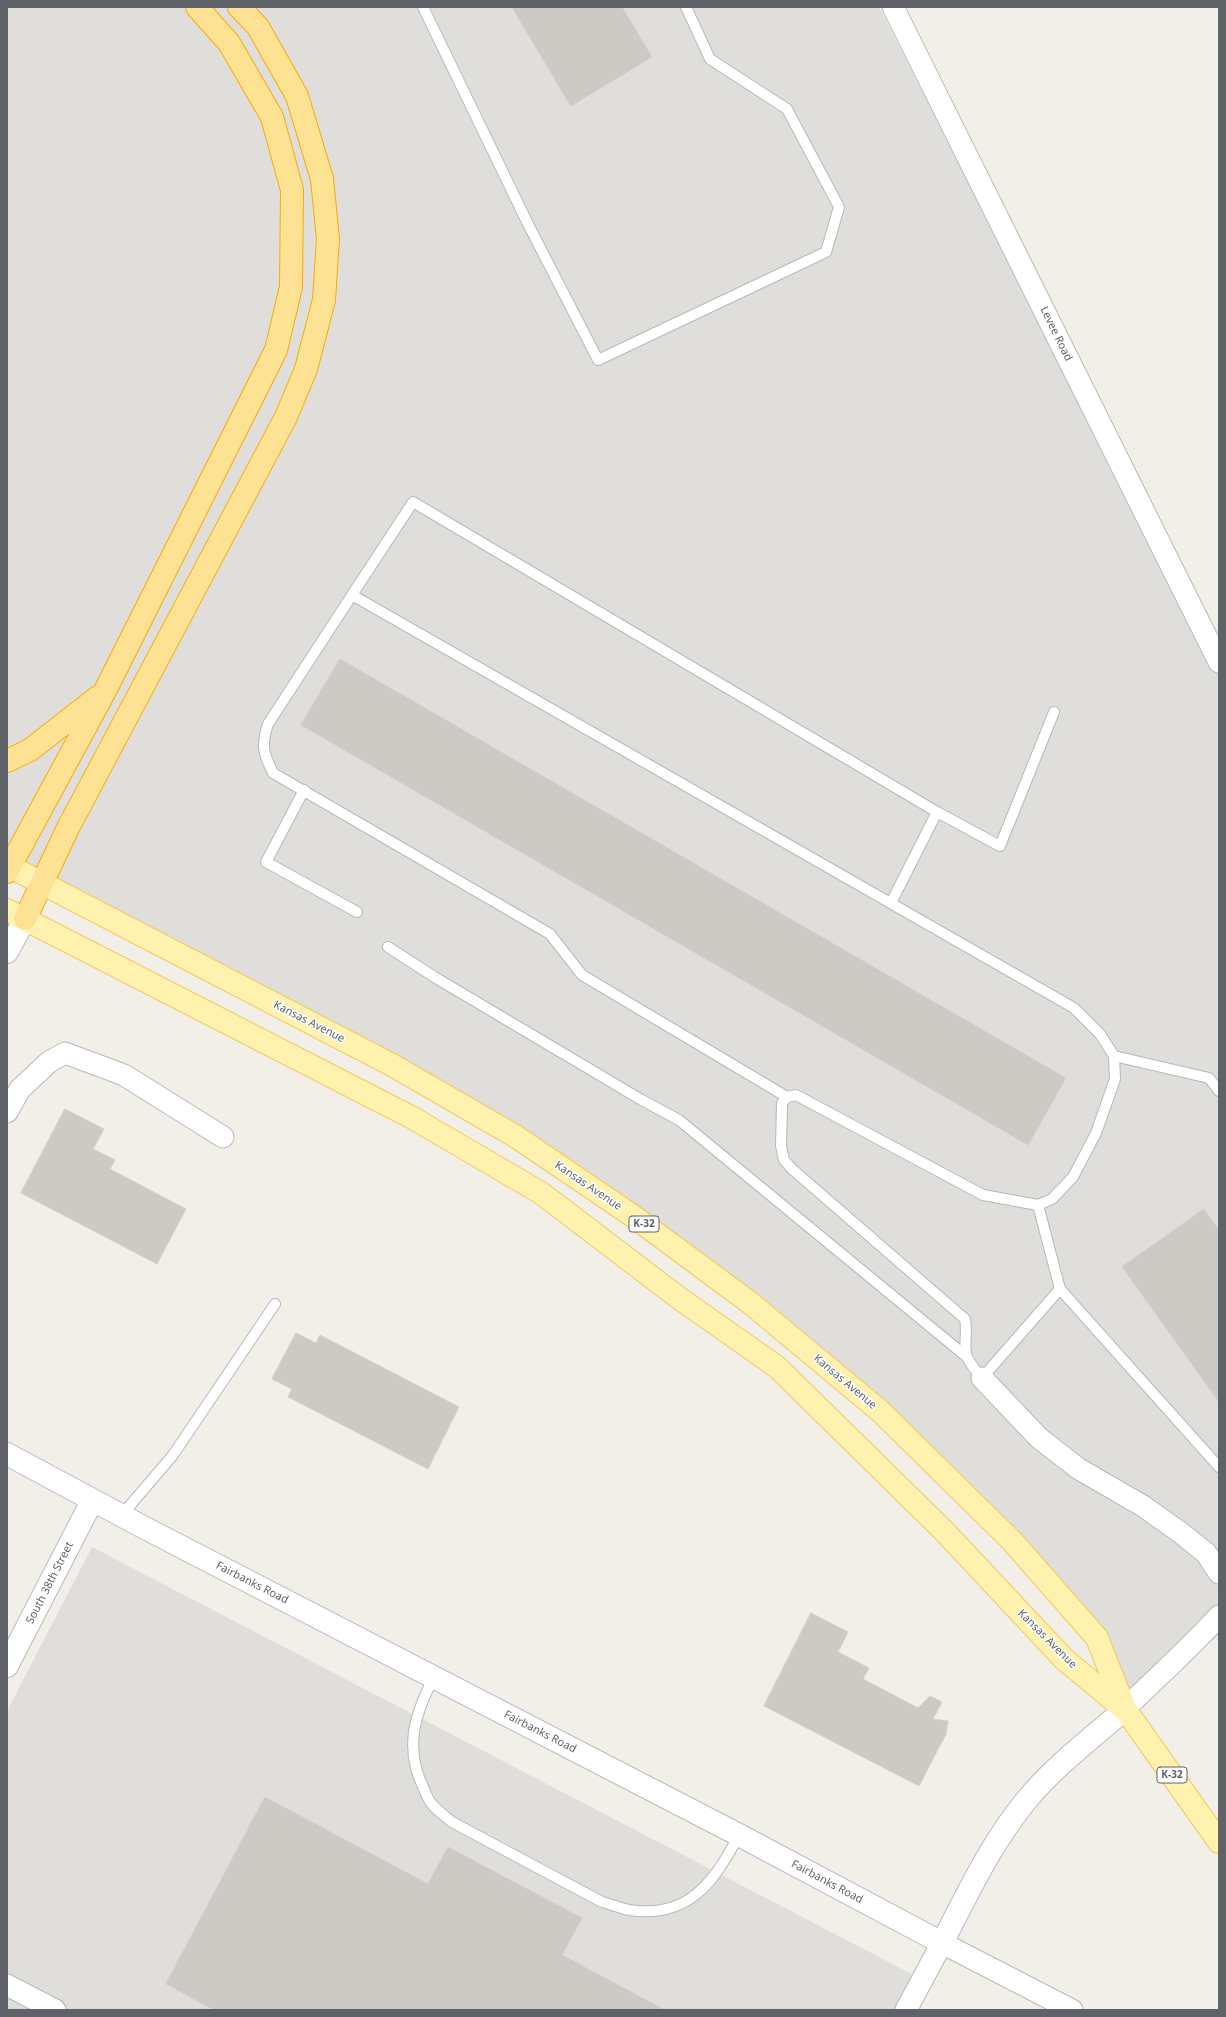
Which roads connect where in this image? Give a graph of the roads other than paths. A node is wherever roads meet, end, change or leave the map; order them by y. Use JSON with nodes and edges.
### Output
{"nodes":[{"id":1,"x":198,"y":7,"type":"edge"},
{"id":2,"x":239,"y":7,"type":"edge"},
{"id":3,"x":423,"y":7,"type":"edge"},
{"id":4,"x":686,"y":7,"type":"edge"},
{"id":5,"x":893,"y":7,"type":"edge"},
{"id":6,"x":352,"y":595,"type":"junction"},
{"id":7,"x":1219,"y":662,"type":"edge"},
{"id":8,"x":105,"y":691,"type":"junction"},
{"id":9,"x":1054,"y":712,"type":"dead end"},
{"id":10,"x":7,"y":761,"type":"edge"},
{"id":11,"x":304,"y":790,"type":"junction"},
{"id":12,"x":938,"y":812,"type":"junction"},
{"id":13,"x":8,"y":868,"type":"edge"},
{"id":14,"x":42,"y":885,"type":"junction"},
{"id":15,"x":891,"y":903,"type":"junction"},
{"id":16,"x":357,"y":912,"type":"dead end"},
{"id":17,"x":16,"y":915,"type":"edge"},
{"id":18,"x":388,"y":946,"type":"dead end"},
{"id":19,"x":7,"y":952,"type":"edge"},
{"id":20,"x":1114,"y":1056,"type":"junction"},
{"id":21,"x":1219,"y":1091,"type":"edge"},
{"id":22,"x":787,"y":1097,"type":"junction"},
{"id":23,"x":7,"y":1112,"type":"edge"},
{"id":24,"x":223,"y":1137,"type":"dead end"},
{"id":25,"x":1038,"y":1206,"type":"junction"},
{"id":26,"x":1060,"y":1289,"type":"junction"},
{"id":27,"x":275,"y":1304,"type":"dead end"},
{"id":28,"x":967,"y":1357,"type":"junction"},
{"id":29,"x":982,"y":1378,"type":"junction"},
{"id":30,"x":7,"y":1454,"type":"edge"},
{"id":31,"x":1219,"y":1467,"type":"edge"},
{"id":32,"x":92,"y":1501,"type":"junction"},
{"id":33,"x":121,"y":1516,"type":"junction"},
{"id":34,"x":1219,"y":1572,"type":"edge"},
{"id":35,"x":1219,"y":1616,"type":"edge"},
{"id":36,"x":7,"y":1666,"type":"edge"},
{"id":37,"x":434,"y":1677,"type":"junction"},
{"id":38,"x":1125,"y":1709,"type":"junction"},
{"id":39,"x":739,"y":1834,"type":"junction"},
{"id":40,"x":1219,"y":1842,"type":"edge"},
{"id":41,"x":942,"y":1943,"type":"junction"},
{"id":42,"x":7,"y":1985,"type":"edge"},
{"id":43,"x":55,"y":2010,"type":"edge"},
{"id":44,"x":906,"y":2010,"type":"edge"},
{"id":45,"x":1072,"y":2010,"type":"edge"}],
"edges":[{"from":1,"to":8,"type":"highway"},
{"from":2,"to":14,"type":"highway"},
{"from":3,"to":4,"type":"lane"},
{"from":5,"to":7,"type":"street","name":"Levee Road"},
{"from":6,"to":11,"type":"lane"},
{"from":6,"to":12,"type":"lane"},
{"from":6,"to":15,"type":"lane"},
{"from":8,"to":10,"type":"highway"},
{"from":8,"to":13,"type":"highway"},
{"from":9,"to":12,"type":"lane"},
{"from":11,"to":16,"type":"lane"},
{"from":11,"to":22,"type":"lane"},
{"from":12,"to":15,"type":"lane"},
{"from":13,"to":14,"type":"main road","name":"Kansas Avenue","number":"K-32"},
{"from":14,"to":17,"type":"highway"},
{"from":14,"to":38,"type":"main road","name":"Kansas Avenue","number":"K-32"},
{"from":15,"to":20,"type":"lane"},
{"from":17,"to":19,"type":"street"},
{"from":17,"to":38,"type":"main road","name":"Kansas Avenue","number":"K-32"},
{"from":18,"to":28,"type":"lane"},
{"from":20,"to":21,"type":"lane"},
{"from":20,"to":25,"type":"lane"},
{"from":22,"to":25,"type":"lane"},
{"from":22,"to":28,"type":"lane"},
{"from":23,"to":24,"type":"street"},
{"from":25,"to":26,"type":"lane"},
{"from":26,"to":29,"type":"lane"},
{"from":26,"to":31,"type":"lane"},
{"from":27,"to":33,"type":"lane"},
{"from":28,"to":29,"type":"lane"},
{"from":29,"to":34,"type":"street"},
{"from":30,"to":32,"type":"street","name":"Fairbanks Road"},
{"from":32,"to":33,"type":"street","name":"Fairbanks Road"},
{"from":32,"to":36,"type":"street","name":"South 38th Street"},
{"from":33,"to":37,"type":"street","name":"Fairbanks Road"},
{"from":35,"to":38,"type":"street"},
{"from":37,"to":39,"type":"street","name":"Fairbanks Road"},
{"from":37,"to":39,"type":"lane"},
{"from":38,"to":40,"type":"main road","name":"Kansas Avenue","number":"K-32"},
{"from":38,"to":41,"type":"street"},
{"from":39,"to":41,"type":"street","name":"Fairbanks Road"},
{"from":41,"to":44,"type":"street"},
{"from":41,"to":45,"type":"street","name":"Fairbanks Road"},
{"from":42,"to":43,"type":"street"}]}
